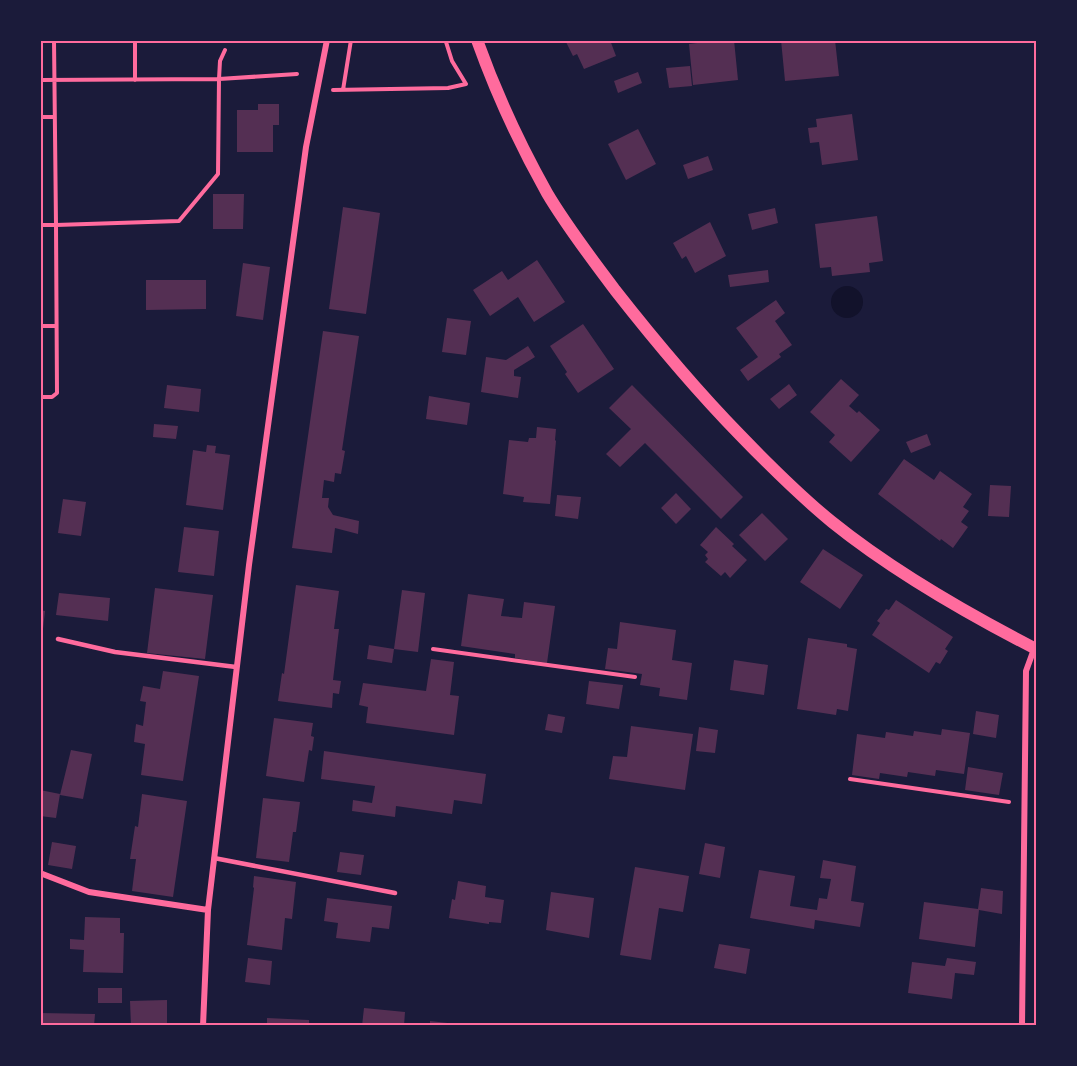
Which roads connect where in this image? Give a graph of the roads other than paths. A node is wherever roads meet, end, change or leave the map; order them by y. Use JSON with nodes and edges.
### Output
{"nodes":[{"id":1,"x":327,"y":40,"type":"edge"},
{"id":2,"x":477,"y":40,"type":"edge"},
{"id":3,"x":58,"y":639,"type":"dead end"},
{"id":4,"x":1035,"y":649,"type":"edge"},
{"id":5,"x":236,"y":668,"type":"junction"},
{"id":6,"x":214,"y":858,"type":"junction"},
{"id":7,"x":40,"y":873,"type":"edge"},
{"id":8,"x":395,"y":893,"type":"dead end"},
{"id":9,"x":208,"y":910,"type":"junction"},
{"id":10,"x":203,"y":1026,"type":"edge"},
{"id":11,"x":1022,"y":1026,"type":"edge"}],
"edges":[{"from":1,"to":5,"type":"street"},
{"from":2,"to":4,"type":"main road"},
{"from":3,"to":5,"type":"lane"},
{"from":4,"to":11,"type":"street"},
{"from":5,"to":6,"type":"street"},
{"from":6,"to":8,"type":"lane"},
{"from":6,"to":9,"type":"street"},
{"from":7,"to":9,"type":"street"},
{"from":9,"to":10,"type":"street"}]}
